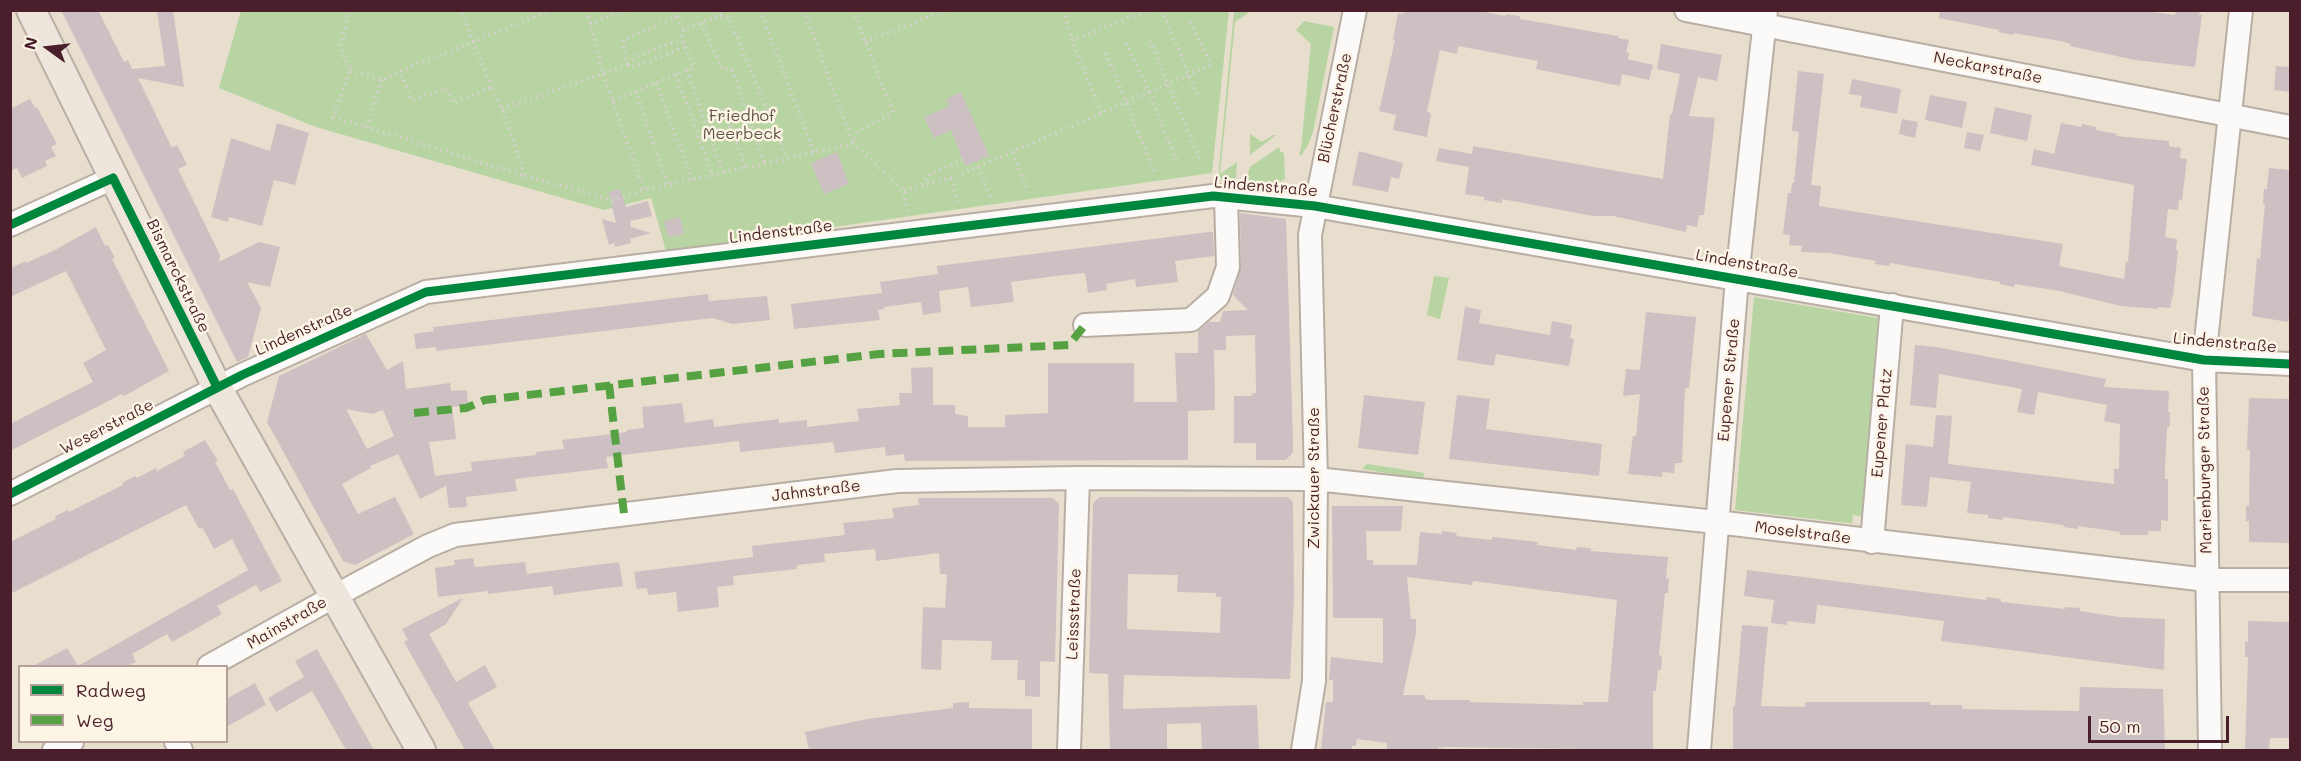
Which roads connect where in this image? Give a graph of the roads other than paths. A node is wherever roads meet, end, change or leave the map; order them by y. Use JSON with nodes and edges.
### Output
{"nodes":[{"id":1,"x":31,"y":10,"type":"edge"},
{"id":2,"x":1355,"y":10,"type":"edge"},
{"id":3,"x":1686,"y":10,"type":"edge"},
{"id":4,"x":2241,"y":10,"type":"edge"},
{"id":5,"x":1765,"y":18,"type":"edge"},
{"id":6,"x":2229,"y":113,"type":"junction"},
{"id":7,"x":2290,"y":127,"type":"edge"},
{"id":8,"x":113,"y":178,"type":"junction"},
{"id":9,"x":1226,"y":197,"type":"junction"},
{"id":10,"x":1315,"y":206,"type":"junction"},
{"id":11,"x":10,"y":225,"type":"edge"},
{"id":12,"x":1737,"y":278,"type":"junction"},
{"id":13,"x":1892,"y":305,"type":"junction"},
{"id":14,"x":1085,"y":325,"type":"dead end"},
{"id":15,"x":2204,"y":360,"type":"junction"},
{"id":16,"x":2290,"y":364,"type":"edge"},
{"id":17,"x":217,"y":387,"type":"junction"},
{"id":18,"x":1078,"y":478,"type":"junction"},
{"id":19,"x":1316,"y":479,"type":"junction"},
{"id":20,"x":10,"y":494,"type":"edge"},
{"id":21,"x":1716,"y":522,"type":"junction"},
{"id":22,"x":1872,"y":542,"type":"junction"},
{"id":23,"x":2207,"y":580,"type":"junction"},
{"id":24,"x":2290,"y":580,"type":"edge"},
{"id":25,"x":333,"y":597,"type":"junction"},
{"id":26,"x":211,"y":665,"type":"edge"},
{"id":27,"x":68,"y":743,"type":"edge"},
{"id":28,"x":54,"y":750,"type":"edge"},
{"id":29,"x":421,"y":750,"type":"edge"},
{"id":30,"x":1069,"y":750,"type":"edge"},
{"id":31,"x":1303,"y":750,"type":"edge"},
{"id":32,"x":1699,"y":750,"type":"edge"},
{"id":33,"x":2210,"y":750,"type":"edge"}],
"edges":[{"from":1,"to":8,"type":"main road","name":"Bismarckstraße"},
{"from":2,"to":10,"type":"street","name":"Blücherstraße"},
{"from":3,"to":5,"type":"street","name":"Neckarstraße"},
{"from":4,"to":6,"type":"street","name":"Marienburger Straße"},
{"from":5,"to":6,"type":"street","name":"Neckarstraße"},
{"from":5,"to":12,"type":"street","name":"Eupener Straße"},
{"from":6,"to":7,"type":"street","name":"Neckarstraße"},
{"from":6,"to":15,"type":"street","name":"Marienburger Straße"},
{"from":8,"to":11,"type":"street"},
{"from":8,"to":17,"type":"main road","name":"Bismarckstraße"},
{"from":9,"to":10,"type":"street","name":"Lindenstraße"},
{"from":9,"to":14,"type":"street"},
{"from":9,"to":17,"type":"street","name":"Lindenstraße"},
{"from":10,"to":12,"type":"street","name":"Lindenstraße"},
{"from":10,"to":19,"type":"street","name":"Zwickauer Straße"},
{"from":12,"to":13,"type":"street","name":"Lindenstraße"},
{"from":12,"to":21,"type":"street","name":"Eupener Straße"},
{"from":13,"to":15,"type":"street","name":"Lindenstraße"},
{"from":13,"to":22,"type":"street","name":"Eupener Platz"},
{"from":15,"to":16,"type":"street","name":"Lindenstraße"},
{"from":15,"to":23,"type":"street","name":"Marienburger Straße"},
{"from":17,"to":20,"type":"street","name":"Weserstraße"},
{"from":17,"to":25,"type":"main road","name":"Bismarckstraße"},
{"from":18,"to":19,"type":"street","name":"Jahnstraße"},
{"from":18,"to":25,"type":"street","name":"Jahnstraße"},
{"from":18,"to":30,"type":"street","name":"Leissstraße"},
{"from":19,"to":21,"type":"street","name":"Moselstraße"},
{"from":19,"to":31,"type":"street","name":"Zwickauer Straße"},
{"from":21,"to":22,"type":"street","name":"Moselstraße"},
{"from":21,"to":32,"type":"street","name":"Eupener Straße"},
{"from":22,"to":23,"type":"street","name":"Moselstraße"},
{"from":23,"to":24,"type":"street","name":"Moselstraße"},
{"from":23,"to":33,"type":"street","name":"Marienburger Straße"},
{"from":25,"to":26,"type":"street","name":"Mainstraße"},
{"from":25,"to":29,"type":"main road","name":"Bismarckstraße"},
{"from":27,"to":28,"type":"street"}]}
